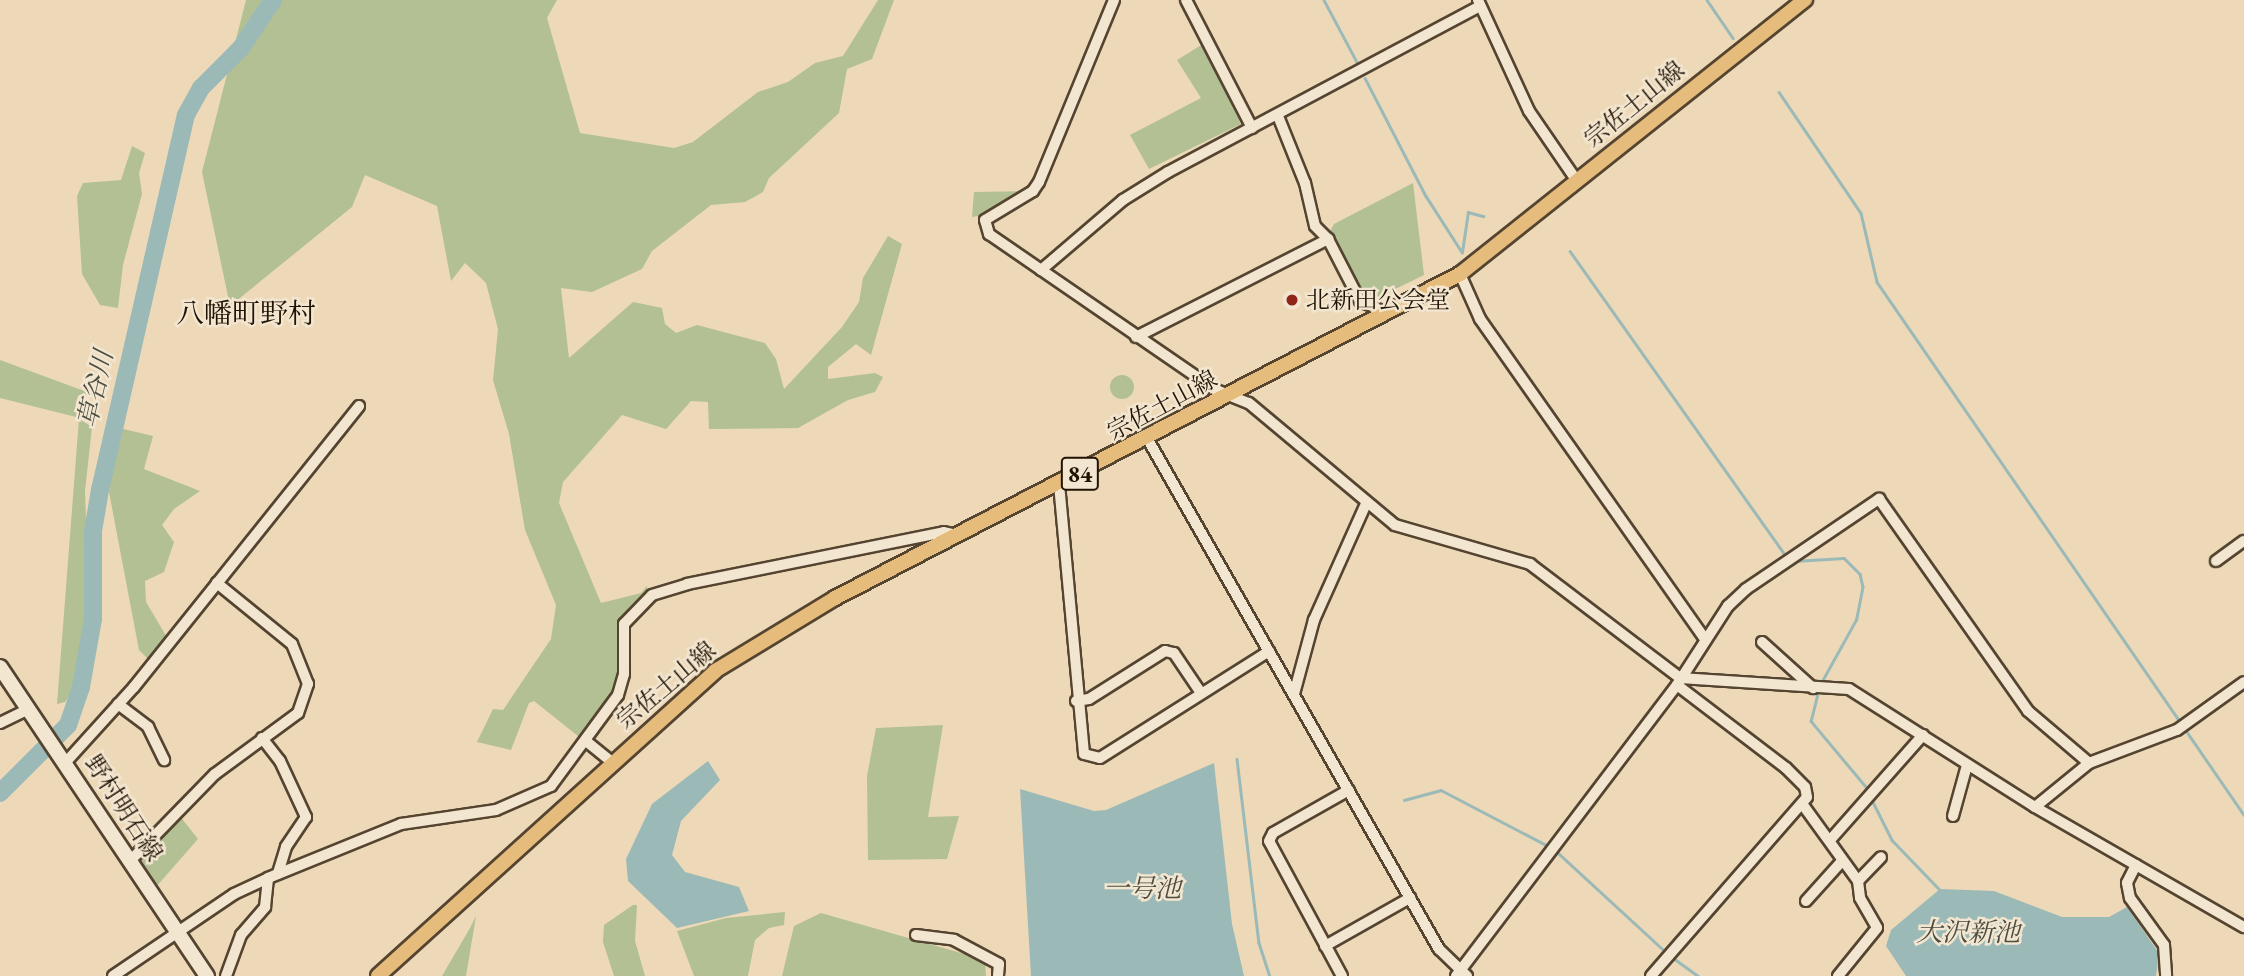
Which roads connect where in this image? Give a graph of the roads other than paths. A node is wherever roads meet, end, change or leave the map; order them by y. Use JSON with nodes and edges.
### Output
{"nodes":[{"id":1,"x":1114,"y":0,"type":"edge"},
{"id":2,"x":1186,"y":0,"type":"edge"},
{"id":3,"x":1805,"y":0,"type":"edge"},
{"id":4,"x":1479,"y":3,"type":"edge"},
{"id":5,"x":1278,"y":116,"type":"junction"},
{"id":6,"x":1252,"y":128,"type":"junction"},
{"id":7,"x":1577,"y":181,"type":"junction"},
{"id":8,"x":1328,"y":239,"type":"junction"},
{"id":9,"x":1041,"y":270,"type":"junction"},
{"id":10,"x":1460,"y":274,"type":"junction"},
{"id":11,"x":1382,"y":316,"type":"junction"},
{"id":12,"x":1136,"y":337,"type":"junction"},
{"id":13,"x":1231,"y":395,"type":"junction"},
{"id":14,"x":359,"y":406,"type":"dead end"},
{"id":15,"x":1147,"y":438,"type":"junction"},
{"id":16,"x":1059,"y":484,"type":"junction"},
{"id":17,"x":1366,"y":504,"type":"junction"},
{"id":18,"x":958,"y":536,"type":"junction"},
{"id":19,"x":2244,"y":541,"type":"edge"},
{"id":20,"x":2216,"y":561,"type":"dead end"},
{"id":21,"x":217,"y":583,"type":"junction"},
{"id":22,"x":1704,"y":638,"type":"junction"},
{"id":23,"x":1762,"y":642,"type":"dead end"},
{"id":24,"x":1269,"y":651,"type":"junction"},
{"id":25,"x":0,"y":667,"type":"edge"},
{"id":26,"x":1678,"y":682,"type":"junction"},
{"id":27,"x":2244,"y":682,"type":"edge"},
{"id":28,"x":1813,"y":688,"type":"junction"},
{"id":29,"x":1201,"y":692,"type":"junction"},
{"id":30,"x":1294,"y":694,"type":"junction"},
{"id":31,"x":1076,"y":701,"type":"junction"},
{"id":32,"x":118,"y":704,"type":"junction"},
{"id":33,"x":29,"y":709,"type":"junction"},
{"id":34,"x":0,"y":723,"type":"edge"},
{"id":35,"x":1923,"y":735,"type":"junction"},
{"id":36,"x":262,"y":738,"type":"junction"},
{"id":37,"x":586,"y":741,"type":"junction"},
{"id":38,"x":64,"y":760,"type":"junction"},
{"id":39,"x":164,"y":760,"type":"dead end"},
{"id":40,"x":611,"y":761,"type":"junction"},
{"id":41,"x":2089,"y":763,"type":"junction"},
{"id":42,"x":1967,"y":765,"type":"junction"},
{"id":43,"x":1349,"y":790,"type":"junction"},
{"id":44,"x":1803,"y":805,"type":"junction"},
{"id":45,"x":2035,"y":807,"type":"junction"},
{"id":46,"x":1953,"y":816,"type":"dead end"},
{"id":47,"x":1831,"y":839,"type":"junction"},
{"id":48,"x":1881,"y":857,"type":"dead end"},
{"id":49,"x":131,"y":860,"type":"junction"},
{"id":50,"x":1842,"y":861,"type":"junction"},
{"id":51,"x":2136,"y":865,"type":"junction"},
{"id":52,"x":273,"y":876,"type":"junction"},
{"id":53,"x":1858,"y":881,"type":"junction"},
{"id":54,"x":1410,"y":898,"type":"junction"},
{"id":55,"x":1806,"y":901,"type":"dead end"},
{"id":56,"x":2244,"y":928,"type":"edge"},
{"id":57,"x":178,"y":932,"type":"junction"},
{"id":58,"x":916,"y":935,"type":"dead end"},
{"id":59,"x":1325,"y":946,"type":"junction"},
{"id":60,"x":1461,"y":975,"type":"edge"},
{"id":61,"x":113,"y":976,"type":"edge"},
{"id":62,"x":207,"y":976,"type":"edge"},
{"id":63,"x":226,"y":976,"type":"edge"},
{"id":64,"x":377,"y":976,"type":"edge"},
{"id":65,"x":998,"y":976,"type":"edge"},
{"id":66,"x":1342,"y":976,"type":"edge"},
{"id":67,"x":1651,"y":976,"type":"edge"},
{"id":68,"x":1838,"y":976,"type":"edge"},
{"id":69,"x":2166,"y":976,"type":"edge"}],
"edges":[{"from":1,"to":9,"type":"street"},
{"from":2,"to":6,"type":"street"},
{"from":3,"to":7,"type":"main road","name":"宗佐土山線","number":"84"},
{"from":4,"to":5,"type":"street"},
{"from":4,"to":7,"type":"street"},
{"from":5,"to":6,"type":"street"},
{"from":5,"to":8,"type":"street"},
{"from":6,"to":9,"type":"street"},
{"from":7,"to":10,"type":"main road","name":"宗佐土山線","number":"84"},
{"from":8,"to":11,"type":"street"},
{"from":8,"to":12,"type":"street"},
{"from":9,"to":12,"type":"street"},
{"from":10,"to":11,"type":"main road","name":"宗佐土山線","number":"84"},
{"from":10,"to":22,"type":"street"},
{"from":11,"to":13,"type":"main road","name":"宗佐土山線","number":"84"},
{"from":12,"to":13,"type":"street"},
{"from":13,"to":15,"type":"main road","name":"宗佐土山線","number":"84"},
{"from":13,"to":17,"type":"street"},
{"from":14,"to":21,"type":"street"},
{"from":15,"to":16,"type":"main road","name":"宗佐土山線","number":"84"},
{"from":15,"to":24,"type":"street"},
{"from":16,"to":18,"type":"main road","name":"宗佐土山線","number":"84"},
{"from":16,"to":31,"type":"street"},
{"from":17,"to":26,"type":"street"},
{"from":17,"to":30,"type":"street"},
{"from":18,"to":37,"type":"street"},
{"from":18,"to":40,"type":"main road","name":"宗佐土山線","number":"84"},
{"from":19,"to":20,"type":"street"},
{"from":21,"to":32,"type":"street"},
{"from":21,"to":36,"type":"street"},
{"from":22,"to":26,"type":"street"},
{"from":22,"to":41,"type":"street"},
{"from":23,"to":28,"type":"street"},
{"from":24,"to":29,"type":"street"},
{"from":24,"to":30,"type":"street"},
{"from":25,"to":33,"type":"main road","name":"野村明石線"},
{"from":26,"to":28,"type":"street"},
{"from":26,"to":44,"type":"street"},
{"from":26,"to":60,"type":"street"},
{"from":27,"to":41,"type":"street"},
{"from":28,"to":35,"type":"street"},
{"from":29,"to":31,"type":"street"},
{"from":29,"to":31,"type":"street"},
{"from":30,"to":43,"type":"street"},
{"from":32,"to":38,"type":"street"},
{"from":32,"to":39,"type":"street"},
{"from":33,"to":34,"type":"street"},
{"from":33,"to":38,"type":"main road","name":"野村明石線"},
{"from":35,"to":42,"type":"street"},
{"from":35,"to":47,"type":"street"},
{"from":36,"to":49,"type":"street"},
{"from":36,"to":52,"type":"street"},
{"from":37,"to":40,"type":"street"},
{"from":37,"to":52,"type":"street"},
{"from":38,"to":49,"type":"main road","name":"野村明石線"},
{"from":40,"to":64,"type":"main road","name":"宗佐土山線","number":"84"},
{"from":41,"to":45,"type":"street"},
{"from":42,"to":45,"type":"street"},
{"from":42,"to":46,"type":"street"},
{"from":43,"to":54,"type":"street"},
{"from":43,"to":59,"type":"street"},
{"from":44,"to":47,"type":"street"},
{"from":44,"to":67,"type":"street"},
{"from":45,"to":51,"type":"street"},
{"from":47,"to":50,"type":"street"},
{"from":48,"to":53,"type":"street"},
{"from":49,"to":57,"type":"main road","name":"野村明石線"},
{"from":50,"to":53,"type":"street"},
{"from":50,"to":55,"type":"street"},
{"from":51,"to":56,"type":"street"},
{"from":51,"to":69,"type":"street"},
{"from":52,"to":57,"type":"street"},
{"from":52,"to":63,"type":"street"},
{"from":53,"to":68,"type":"street"},
{"from":54,"to":59,"type":"street"},
{"from":54,"to":60,"type":"street"},
{"from":57,"to":61,"type":"street"},
{"from":57,"to":62,"type":"main road","name":"野村明石線"},
{"from":58,"to":65,"type":"street"},
{"from":59,"to":66,"type":"street"}]}
